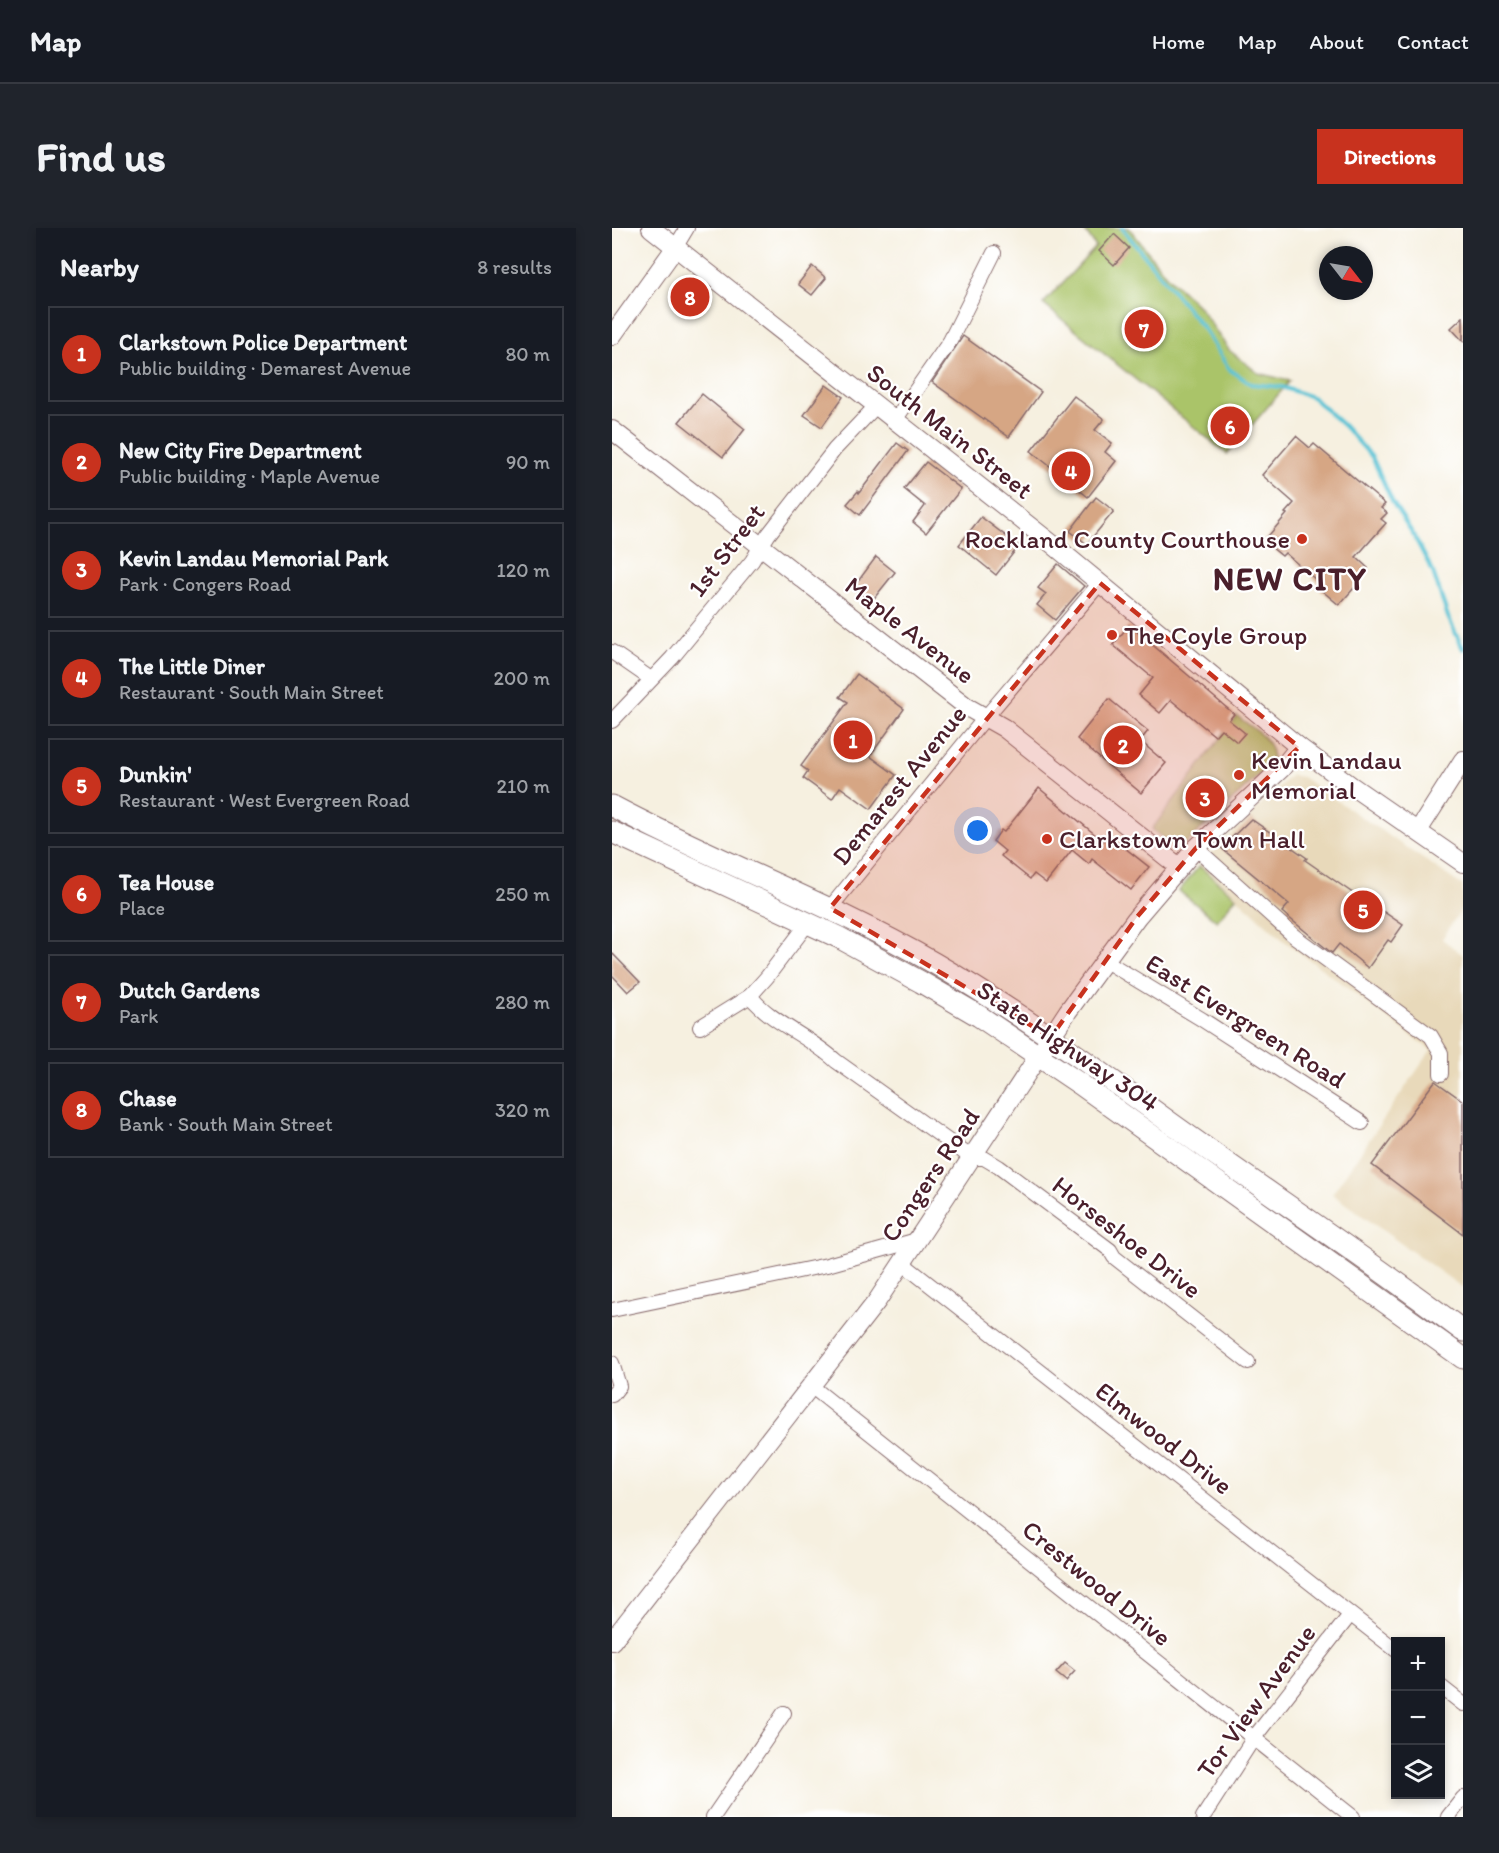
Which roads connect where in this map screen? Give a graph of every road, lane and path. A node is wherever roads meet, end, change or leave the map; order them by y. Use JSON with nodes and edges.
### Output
{"nodes":[{"id":1,"x":651,"y":228,"type":"edge"},
{"id":2,"x":687,"y":228,"type":"edge"},
{"id":3,"x":675,"y":248,"type":"junction"},
{"id":4,"x":994,"y":254,"type":"dead end"},
{"id":5,"x":612,"y":336,"type":"edge"},
{"id":6,"x":876,"y":406,"type":"junction"},
{"id":7,"x":895,"y":420,"type":"junction"},
{"id":8,"x":612,"y":430,"type":"edge"},
{"id":9,"x":760,"y":547,"type":"junction"},
{"id":10,"x":1100,"y":583,"type":"junction"},
{"id":11,"x":612,"y":652,"type":"edge"},
{"id":12,"x":651,"y":679,"type":"junction"},
{"id":13,"x":985,"y":718,"type":"junction"},
{"id":14,"x":612,"y":721,"type":"edge"},
{"id":15,"x":1299,"y":747,"type":"junction"},
{"id":16,"x":1463,"y":760,"type":"edge"},
{"id":17,"x":612,"y":806,"type":"edge"},
{"id":18,"x":1418,"y":831,"type":"junction"},
{"id":19,"x":612,"y":832,"type":"edge"},
{"id":20,"x":1196,"y":848,"type":"junction"},
{"id":21,"x":1463,"y":863,"type":"edge"},
{"id":22,"x":1179,"y":867,"type":"junction"},
{"id":23,"x":830,"y":908,"type":"junction"},
{"id":24,"x":808,"y":923,"type":"junction"},
{"id":25,"x":1104,"y":960,"type":"junction"},
{"id":26,"x":750,"y":996,"type":"junction"},
{"id":27,"x":700,"y":1027,"type":"dead end"},
{"id":28,"x":1052,"y":1037,"type":"junction"},
{"id":29,"x":1039,"y":1056,"type":"junction"},
{"id":30,"x":1441,"y":1074,"type":"dead end"},
{"id":31,"x":1362,"y":1123,"type":"dead end"},
{"id":32,"x":972,"y":1158,"type":"junction"},
{"id":33,"x":917,"y":1240,"type":"junction"},
{"id":34,"x":902,"y":1263,"type":"junction"},
{"id":35,"x":612,"y":1310,"type":"edge"},
{"id":36,"x":1463,"y":1331,"type":"edge"},
{"id":37,"x":1463,"y":1358,"type":"edge"},
{"id":38,"x":1248,"y":1362,"type":"dead end"},
{"id":39,"x":612,"y":1363,"type":"edge"},
{"id":40,"x":811,"y":1386,"type":"junction"},
{"id":41,"x":612,"y":1395,"type":"edge"},
{"id":42,"x":1350,"y":1615,"type":"junction"},
{"id":43,"x":612,"y":1641,"type":"edge"},
{"id":44,"x":1391,"y":1647,"type":"edge"},
{"id":45,"x":1445,"y":1690,"type":"edge"},
{"id":46,"x":1463,"y":1704,"type":"edge"},
{"id":47,"x":784,"y":1713,"type":"dead end"},
{"id":48,"x":1253,"y":1739,"type":"junction"},
{"id":49,"x":1463,"y":1798,"type":"edge"},
{"id":50,"x":713,"y":1817,"type":"edge"},
{"id":51,"x":1203,"y":1817,"type":"edge"},
{"id":52,"x":1353,"y":1817,"type":"edge"},
{"id":53,"x":1448,"y":1817,"type":"edge"}],
"edges":[{"from":1,"to":3,"type":"street","name":"South Main Street"},
{"from":2,"to":3,"type":"street"},
{"from":3,"to":5,"type":"street"},
{"from":3,"to":6,"type":"street","name":"South Main Street"},
{"from":4,"to":7,"type":"street"},
{"from":6,"to":7,"type":"street","name":"South Main Street"},
{"from":6,"to":9,"type":"street","name":"1st Street"},
{"from":7,"to":10,"type":"street","name":"South Main Street"},
{"from":8,"to":9,"type":"street","name":"Maple Avenue"},
{"from":9,"to":12,"type":"street","name":"1st Street"},
{"from":9,"to":13,"type":"street","name":"Maple Avenue"},
{"from":10,"to":13,"type":"street","name":"Demarest Avenue"},
{"from":10,"to":15,"type":"street","name":"South Main Street"},
{"from":11,"to":12,"type":"street"},
{"from":12,"to":14,"type":"street","name":"1st Street"},
{"from":13,"to":22,"type":"street","name":"Maple Avenue"},
{"from":13,"to":23,"type":"street","name":"Demarest Avenue"},
{"from":15,"to":18,"type":"street","name":"South Main Street"},
{"from":15,"to":20,"type":"street","name":"Congers Road"},
{"from":16,"to":18,"type":"street"},
{"from":17,"to":23,"type":"main road","name":"State Highway 304"},
{"from":18,"to":21,"type":"street","name":"South Main Street"},
{"from":19,"to":24,"type":"main road","name":"State Highway 304"},
{"from":20,"to":22,"type":"street","name":"Congers Road"},
{"from":20,"to":30,"type":"street"},
{"from":22,"to":25,"type":"street","name":"Congers Road"},
{"from":23,"to":28,"type":"main road","name":"State Highway 304"},
{"from":24,"to":26,"type":"street"},
{"from":24,"to":29,"type":"main road","name":"State Highway 304"},
{"from":25,"to":28,"type":"street","name":"Congers Road"},
{"from":25,"to":31,"type":"street","name":"East Evergreen Road"},
{"from":26,"to":27,"type":"street"},
{"from":26,"to":32,"type":"street","name":"Horseshoe Drive"},
{"from":28,"to":29,"type":"street","name":"Congers Road"},
{"from":28,"to":36,"type":"main road","name":"State Highway 304"},
{"from":29,"to":32,"type":"street","name":"Congers Road"},
{"from":29,"to":37,"type":"main road","name":"State Highway 304"},
{"from":32,"to":33,"type":"street","name":"Congers Road"},
{"from":32,"to":38,"type":"street","name":"Horseshoe Drive"},
{"from":33,"to":34,"type":"street","name":"Congers Road"},
{"from":33,"to":35,"type":"street"},
{"from":34,"to":40,"type":"street","name":"Congers Road"},
{"from":34,"to":42,"type":"street","name":"Elmwood Drive"},
{"from":39,"to":41,"type":"street"},
{"from":40,"to":43,"type":"street","name":"Congers Road"},
{"from":40,"to":48,"type":"street","name":"Crestwood Drive"},
{"from":42,"to":44,"type":"street","name":"Elmwood Drive"},
{"from":42,"to":48,"type":"street","name":"Tor View Avenue"},
{"from":45,"to":46,"type":"street"},
{"from":47,"to":50,"type":"street"},
{"from":48,"to":51,"type":"street","name":"Tor View Avenue"},
{"from":48,"to":52,"type":"street","name":"Crestwood Drive"},
{"from":49,"to":53,"type":"street"}]}
